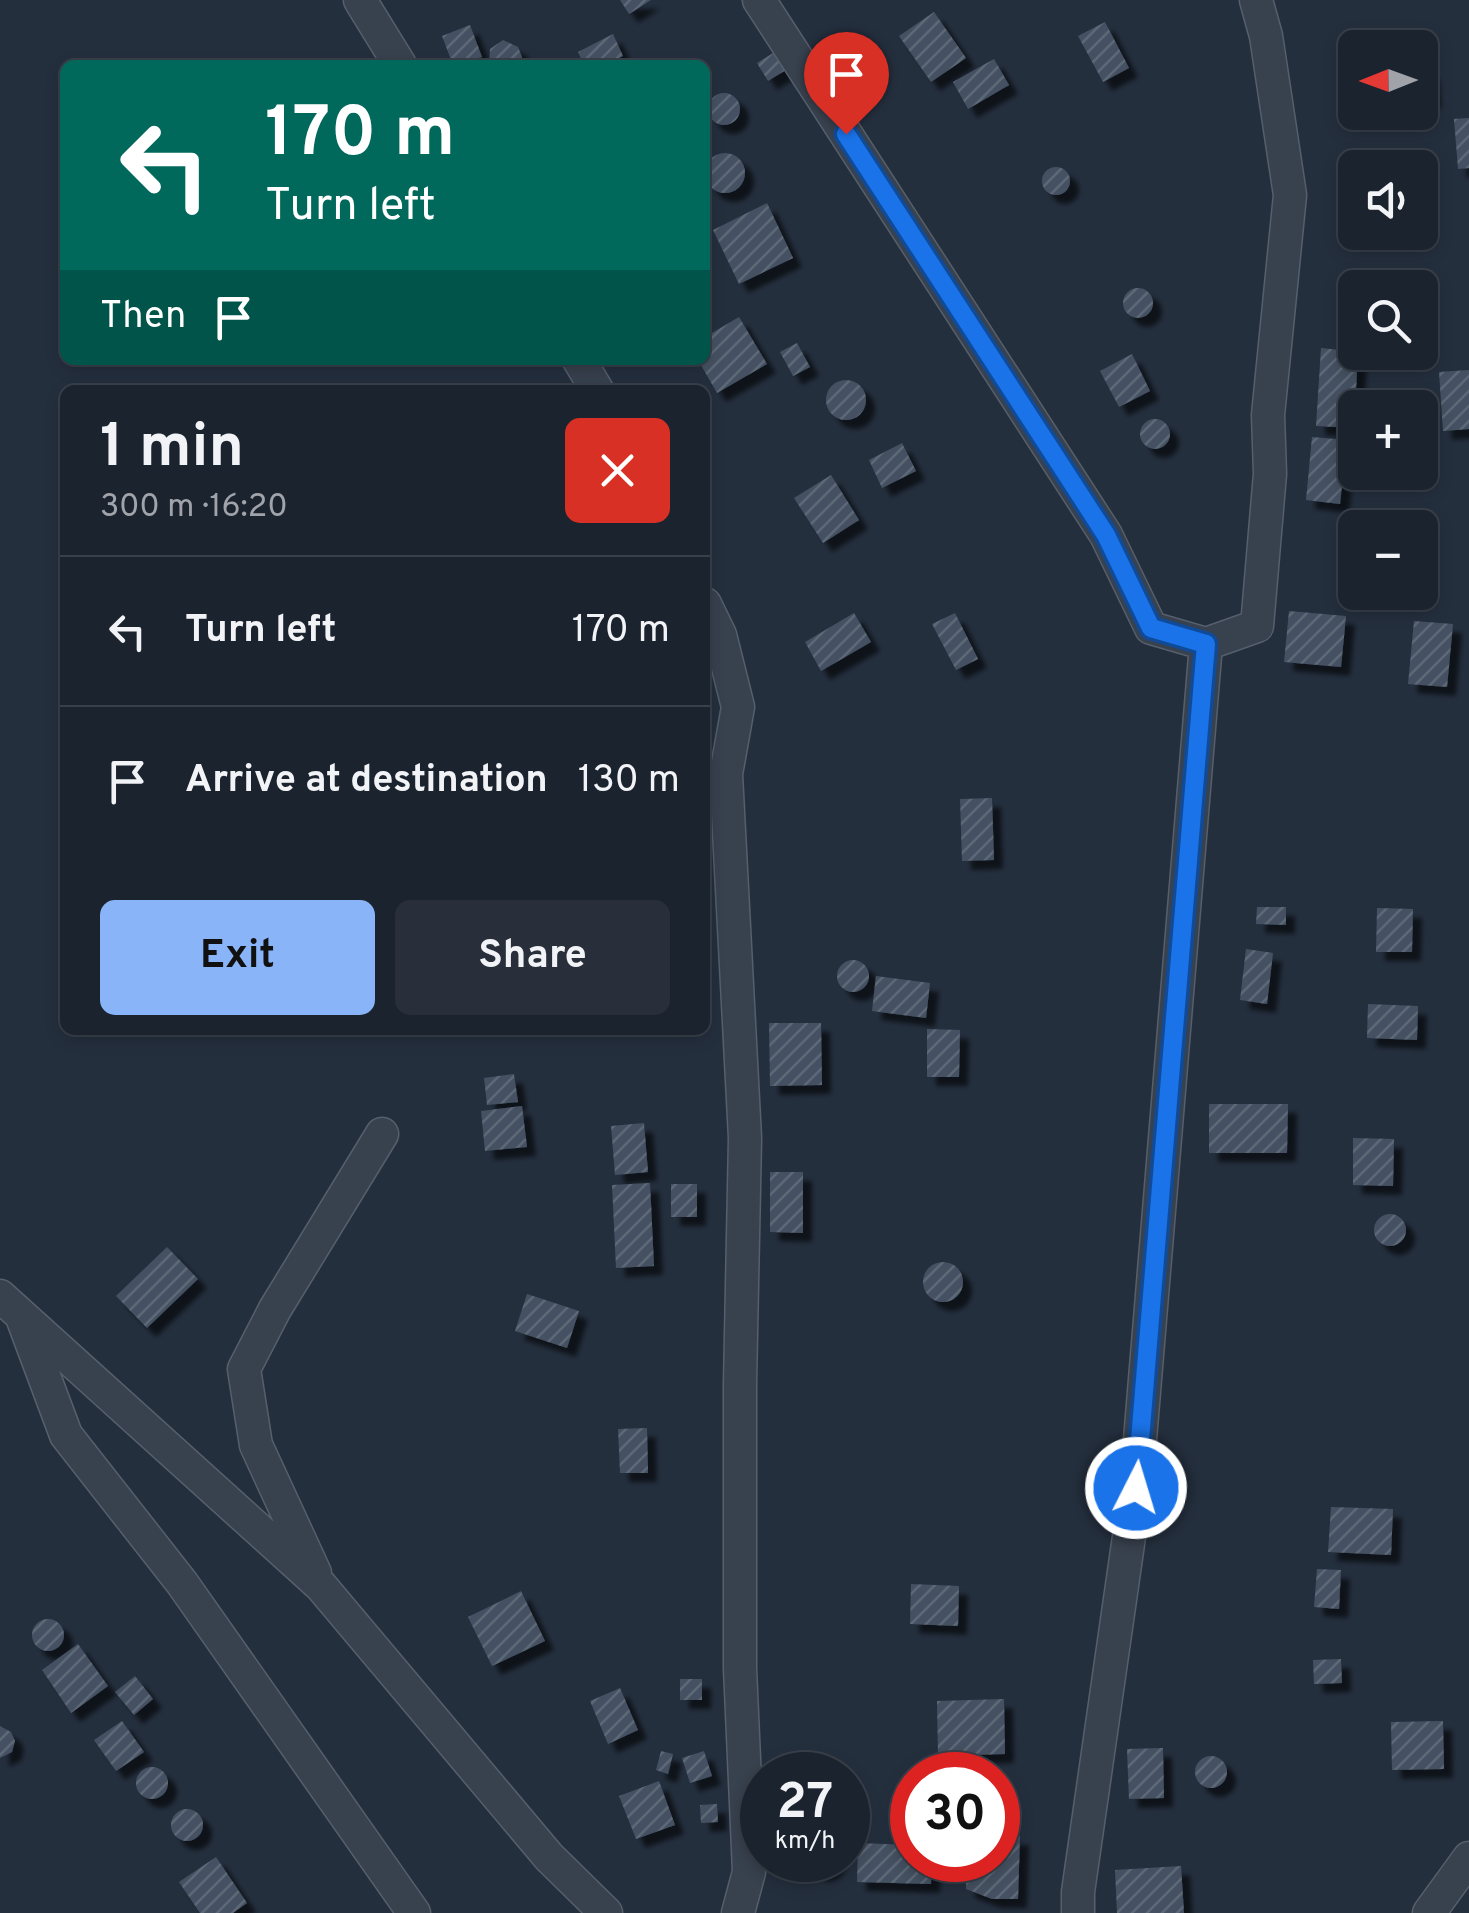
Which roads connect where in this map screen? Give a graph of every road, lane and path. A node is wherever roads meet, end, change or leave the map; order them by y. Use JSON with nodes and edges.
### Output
{"nodes":[{"id":1,"x":360,"y":0,"type":"edge"},
{"id":2,"x":759,"y":0,"type":"edge"},
{"id":3,"x":1256,"y":0,"type":"edge"},
{"id":4,"x":397,"y":60,"type":"edge"},
{"id":5,"x":710,"y":614,"type":"edge"},
{"id":6,"x":1206,"y":644,"type":"junction"},
{"id":7,"x":382,"y":1134,"type":"dead end"},
{"id":8,"x":11,"y":1306,"type":"edge"},
{"id":9,"x":321,"y":1586,"type":"junction"},
{"id":10,"x":1469,"y":1858,"type":"edge"},
{"id":11,"x":414,"y":1913,"type":"edge"},
{"id":12,"x":606,"y":1913,"type":"edge"},
{"id":13,"x":738,"y":1913,"type":"edge"},
{"id":14,"x":1078,"y":1913,"type":"edge"},
{"id":15,"x":1429,"y":1913,"type":"edge"}],
"edges":[{"from":1,"to":4,"type":"street"},
{"from":2,"to":6,"type":"street"},
{"from":3,"to":6,"type":"street"},
{"from":5,"to":13,"type":"street"},
{"from":6,"to":14,"type":"street"},
{"from":7,"to":9,"type":"street"},
{"from":8,"to":9,"type":"street"},
{"from":8,"to":11,"type":"street"},
{"from":9,"to":12,"type":"street"},
{"from":10,"to":15,"type":"street"}]}
